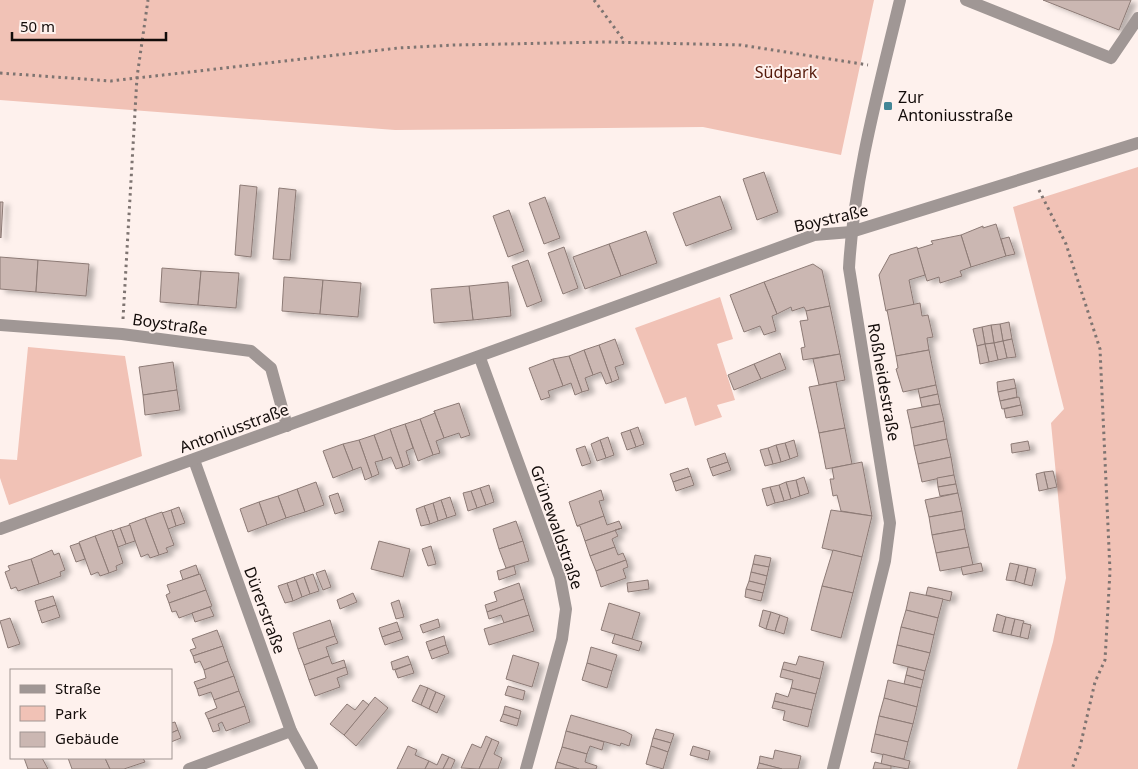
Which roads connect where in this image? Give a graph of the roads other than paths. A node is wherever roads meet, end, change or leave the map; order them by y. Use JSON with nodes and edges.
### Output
{"nodes":[{"id":1,"x":900,"y":0,"type":"edge"},
{"id":2,"x":966,"y":0,"type":"edge"},
{"id":3,"x":1138,"y":18,"type":"edge"},
{"id":4,"x":1138,"y":143,"type":"edge"},
{"id":5,"x":851,"y":232,"type":"junction"},
{"id":6,"x":0,"y":325,"type":"edge"},
{"id":7,"x":480,"y":358,"type":"junction"},
{"id":8,"x":287,"y":426,"type":"junction"},
{"id":9,"x":194,"y":460,"type":"junction"},
{"id":10,"x":0,"y":529,"type":"edge"},
{"id":11,"x":291,"y":731,"type":"junction"},
{"id":12,"x":190,"y":769,"type":"edge"},
{"id":13,"x":312,"y":769,"type":"edge"},
{"id":14,"x":526,"y":769,"type":"edge"},
{"id":15,"x":833,"y":769,"type":"edge"}],
"edges":[{"from":1,"to":5,"type":"street","name":"Roßheidestraße"},
{"from":2,"to":3,"type":"street"},
{"from":4,"to":5,"type":"street","name":"Boystraße"},
{"from":5,"to":7,"type":"street","name":"Boystraße"},
{"from":5,"to":15,"type":"street","name":"Roßheidestraße"},
{"from":6,"to":8,"type":"street","name":"Boystraße"},
{"from":7,"to":8,"type":"street","name":"Antoniusstraße"},
{"from":7,"to":14,"type":"street","name":"Grünewaldstraße"},
{"from":8,"to":9,"type":"street","name":"Antoniusstraße"},
{"from":9,"to":10,"type":"street","name":"Antoniusstraße"},
{"from":9,"to":11,"type":"street","name":"Dürerstraße"},
{"from":11,"to":12,"type":"street"},
{"from":11,"to":13,"type":"street","name":"Dürerstraße"}]}
